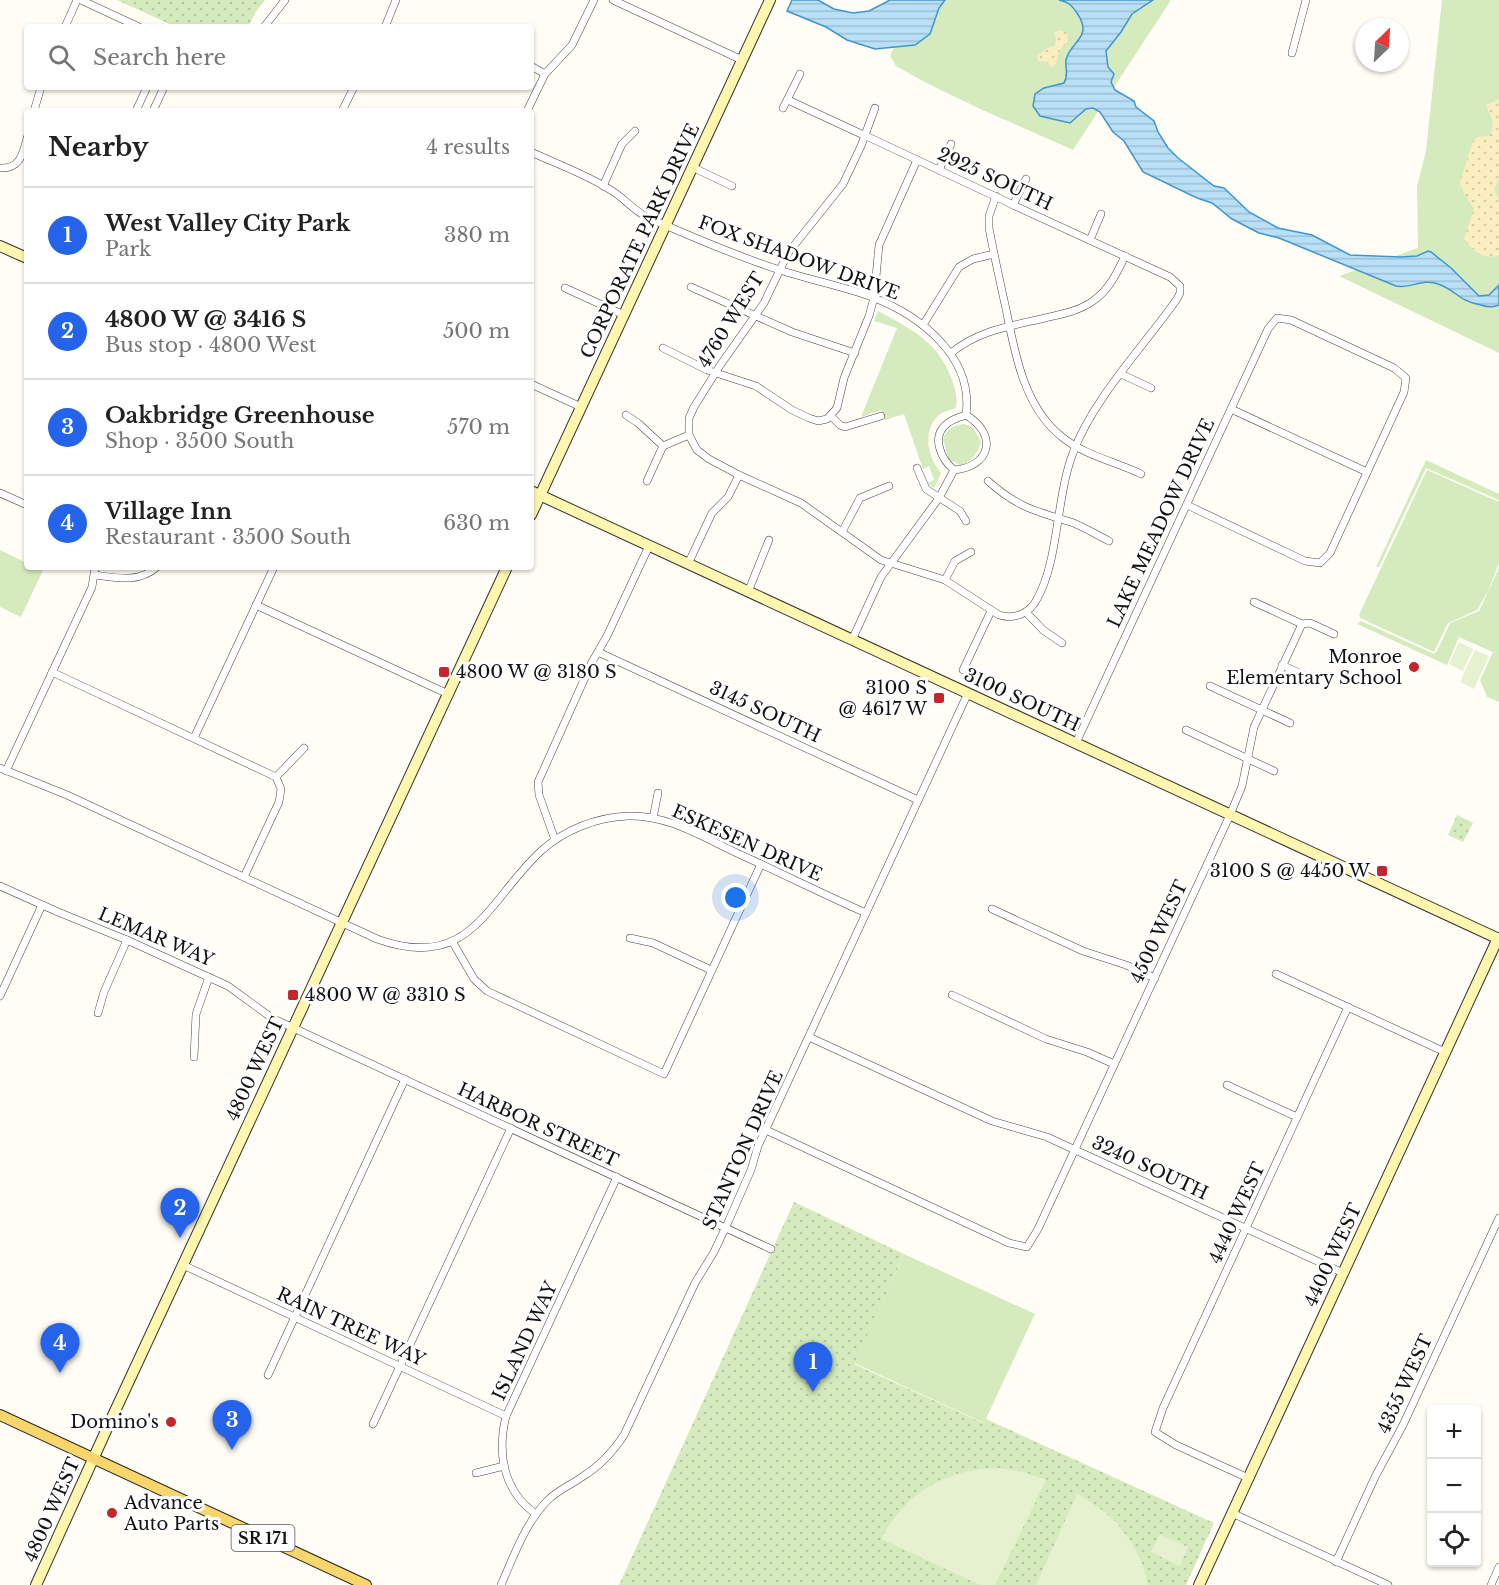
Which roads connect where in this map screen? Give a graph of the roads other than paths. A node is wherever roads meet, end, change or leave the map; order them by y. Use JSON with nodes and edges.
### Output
{"nodes":[{"id":1,"x":79,"y":0,"type":"edge"},
{"id":2,"x":285,"y":0,"type":"edge"},
{"id":3,"x":396,"y":0,"type":"edge"},
{"id":4,"x":594,"y":0,"type":"edge"},
{"id":5,"x":613,"y":0,"type":"edge"},
{"id":6,"x":770,"y":0,"type":"edge"},
{"id":7,"x":1306,"y":0,"type":"edge"},
{"id":8,"x":66,"y":24,"type":"edge"},
{"id":9,"x":132,"y":24,"type":"edge"},
{"id":10,"x":266,"y":24,"type":"edge"},
{"id":11,"x":386,"y":24,"type":"edge"},
{"id":12,"x":1292,"y":53,"type":"dead end"},
{"id":13,"x":742,"y":60,"type":"junction"},
{"id":14,"x":534,"y":68,"type":"edge"},
{"id":15,"x":545,"y":74,"type":"junction"},
{"id":16,"x":800,"y":74,"type":"dead end"},
{"id":17,"x":40,"y":90,"type":"edge"},
{"id":18,"x":146,"y":90,"type":"edge"},
{"id":19,"x":163,"y":90,"type":"edge"},
{"id":20,"x":352,"y":90,"type":"edge"},
{"id":21,"x":788,"y":100,"type":"junction"},
{"id":22,"x":35,"y":108,"type":"edge"},
{"id":23,"x":137,"y":108,"type":"edge"},
{"id":24,"x":154,"y":108,"type":"edge"},
{"id":25,"x":344,"y":108,"type":"edge"},
{"id":26,"x":528,"y":108,"type":"edge"},
{"id":27,"x":783,"y":108,"type":"dead end"},
{"id":28,"x":875,"y":108,"type":"dead end"},
{"id":29,"x":635,"y":131,"type":"dead end"},
{"id":30,"x":864,"y":135,"type":"junction"},
{"id":31,"x":951,"y":144,"type":"dead end"},
{"id":32,"x":24,"y":149,"type":"edge"},
{"id":33,"x":534,"y":153,"type":"edge"},
{"id":34,"x":918,"y":160,"type":"junction"},
{"id":35,"x":692,"y":167,"type":"junction"},
{"id":36,"x":0,"y":168,"type":"edge"},
{"id":37,"x":939,"y":170,"type":"junction"},
{"id":38,"x":1026,"y":179,"type":"dead end"},
{"id":39,"x":603,"y":186,"type":"junction"},
{"id":40,"x":732,"y":186,"type":"dead end"},
{"id":41,"x":996,"y":196,"type":"junction"},
{"id":42,"x":1014,"y":204,"type":"junction"},
{"id":43,"x":1101,"y":214,"type":"dead end"},
{"id":44,"x":666,"y":224,"type":"junction"},
{"id":45,"x":1090,"y":240,"type":"junction"},
{"id":46,"x":0,"y":246,"type":"edge"},
{"id":47,"x":994,"y":254,"type":"junction"},
{"id":48,"x":1125,"y":256,"type":"junction"},
{"id":49,"x":24,"y":257,"type":"edge"},
{"id":50,"x":780,"y":270,"type":"junction"},
{"id":51,"x":691,"y":287,"type":"dead end"},
{"id":52,"x":565,"y":288,"type":"dead end"},
{"id":53,"x":874,"y":298,"type":"junction"},
{"id":54,"x":624,"y":315,"type":"junction"},
{"id":55,"x":755,"y":316,"type":"junction"},
{"id":56,"x":923,"y":325,"type":"junction"},
{"id":57,"x":1010,"y":326,"type":"junction"},
{"id":58,"x":663,"y":348,"type":"dead end"},
{"id":59,"x":855,"y":353,"type":"junction"},
{"id":60,"x":951,"y":353,"type":"junction"},
{"id":61,"x":715,"y":373,"type":"junction"},
{"id":62,"x":1121,"y":374,"type":"junction"},
{"id":63,"x":534,"y":385,"type":"edge"},
{"id":64,"x":1151,"y":388,"type":"dead end"},
{"id":65,"x":581,"y":407,"type":"junction"},
{"id":66,"x":1231,"y":409,"type":"junction"},
{"id":67,"x":626,"y":415,"type":"dead end"},
{"id":68,"x":966,"y":415,"type":"junction"},
{"id":69,"x":831,"y":416,"type":"junction"},
{"id":70,"x":881,"y":416,"type":"dead end"},
{"id":71,"x":689,"y":435,"type":"junction"},
{"id":72,"x":663,"y":446,"type":"junction"},
{"id":73,"x":1076,"y":446,"type":"junction"},
{"id":74,"x":916,"y":468,"type":"dead end"},
{"id":75,"x":954,"y":470,"type":"junction"},
{"id":76,"x":1366,"y":472,"type":"junction"},
{"id":77,"x":1141,"y":474,"type":"dead end"},
{"id":78,"x":739,"y":475,"type":"junction"},
{"id":79,"x":647,"y":481,"type":"dead end"},
{"id":80,"x":988,"y":481,"type":"dead end"},
{"id":81,"x":889,"y":486,"type":"dead end"},
{"id":82,"x":0,"y":493,"type":"edge"},
{"id":83,"x":536,"y":494,"type":"edge"},
{"id":84,"x":939,"y":498,"type":"junction"},
{"id":85,"x":24,"y":504,"type":"edge"},
{"id":86,"x":1186,"y":505,"type":"junction"},
{"id":87,"x":1058,"y":519,"type":"junction"},
{"id":88,"x":966,"y":521,"type":"dead end"},
{"id":89,"x":842,"y":532,"type":"junction"},
{"id":90,"x":769,"y":540,"type":"dead end"},
{"id":91,"x":1109,"y":541,"type":"dead end"},
{"id":92,"x":649,"y":546,"type":"junction"},
{"id":93,"x":971,"y":552,"type":"dead end"},
{"id":94,"x":891,"y":563,"type":"junction"},
{"id":95,"x":688,"y":564,"type":"junction"},
{"id":96,"x":154,"y":570,"type":"edge"},
{"id":97,"x":273,"y":570,"type":"edge"},
{"id":98,"x":506,"y":570,"type":"edge"},
{"id":99,"x":95,"y":571,"type":"edge"},
{"id":100,"x":945,"y":580,"type":"junction"},
{"id":101,"x":748,"y":591,"type":"junction"},
{"id":102,"x":1254,"y":602,"type":"dead end"},
{"id":103,"x":256,"y":605,"type":"junction"},
{"id":104,"x":991,"y":610,"type":"junction"},
{"id":105,"x":1026,"y":612,"type":"junction"},
{"id":106,"x":1302,"y":624,"type":"junction"},
{"id":107,"x":1334,"y":634,"type":"dead end"},
{"id":108,"x":852,"y":640,"type":"junction"},
{"id":109,"x":1062,"y":643,"type":"dead end"},
{"id":110,"x":598,"y":652,"type":"junction"},
{"id":111,"x":1282,"y":665,"type":"junction"},
{"id":112,"x":963,"y":670,"type":"dead end"},
{"id":113,"x":52,"y":672,"type":"junction"},
{"id":114,"x":1312,"y":679,"type":"dead end"},
{"id":115,"x":1210,"y":686,"type":"dead end"},
{"id":116,"x":968,"y":693,"type":"junction"},
{"id":117,"x":448,"y":694,"type":"junction"},
{"id":118,"x":1261,"y":709,"type":"junction"},
{"id":119,"x":1290,"y":723,"type":"dead end"},
{"id":120,"x":1186,"y":730,"type":"dead end"},
{"id":121,"x":195,"y":738,"type":"junction"},
{"id":122,"x":1076,"y":743,"type":"junction"},
{"id":123,"x":304,"y":748,"type":"dead end"},
{"id":124,"x":1248,"y":759,"type":"junction"},
{"id":125,"x":3,"y":769,"type":"edge"},
{"id":126,"x":1274,"y":771,"type":"dead end"},
{"id":127,"x":276,"y":777,"type":"junction"},
{"id":128,"x":658,"y":793,"type":"dead end"},
{"id":129,"x":918,"y":800,"type":"junction"},
{"id":130,"x":1230,"y":815,"type":"junction"},
{"id":131,"x":653,"y":818,"type":"junction"},
{"id":132,"x":555,"y":840,"type":"junction"},
{"id":133,"x":761,"y":864,"type":"junction"},
{"id":134,"x":244,"y":877,"type":"junction"},
{"id":135,"x":0,"y":886,"type":"edge"},
{"id":136,"x":42,"y":905,"type":"junction"},
{"id":137,"x":992,"y":909,"type":"dead end"},
{"id":138,"x":866,"y":913,"type":"junction"},
{"id":139,"x":342,"y":923,"type":"junction"},
{"id":140,"x":630,"y":938,"type":"dead end"},
{"id":141,"x":1498,"y":939,"type":"edge"},
{"id":142,"x":127,"y":940,"type":"junction"},
{"id":143,"x":452,"y":940,"type":"junction"},
{"id":144,"x":711,"y":970,"type":"junction"},
{"id":145,"x":1276,"y":974,"type":"dead end"},
{"id":146,"x":209,"y":977,"type":"junction"},
{"id":147,"x":1155,"y":978,"type":"junction"},
{"id":148,"x":952,"y":995,"type":"dead end"},
{"id":149,"x":0,"y":996,"type":"edge"},
{"id":150,"x":1348,"y":1007,"type":"junction"},
{"id":151,"x":98,"y":1013,"type":"dead end"},
{"id":152,"x":293,"y":1027,"type":"junction"},
{"id":153,"x":809,"y":1037,"type":"junction"},
{"id":154,"x":1445,"y":1052,"type":"junction"},
{"id":155,"x":194,"y":1057,"type":"dead end"},
{"id":156,"x":1114,"y":1064,"type":"junction"},
{"id":157,"x":405,"y":1079,"type":"junction"},
{"id":158,"x":1227,"y":1085,"type":"dead end"},
{"id":159,"x":1297,"y":1117,"type":"junction"},
{"id":160,"x":511,"y":1128,"type":"junction"},
{"id":161,"x":766,"y":1131,"type":"junction"},
{"id":162,"x":1076,"y":1150,"type":"junction"},
{"id":163,"x":617,"y":1178,"type":"junction"},
{"id":164,"x":1499,"y":1218,"type":"edge"},
{"id":165,"x":725,"y":1228,"type":"junction"},
{"id":166,"x":1246,"y":1228,"type":"junction"},
{"id":167,"x":771,"y":1249,"type":"dead end"},
{"id":168,"x":183,"y":1265,"type":"junction"},
{"id":169,"x":1343,"y":1273,"type":"junction"},
{"id":170,"x":294,"y":1317,"type":"junction"},
{"id":171,"x":400,"y":1366,"type":"junction"},
{"id":172,"x":268,"y":1375,"type":"dead end"},
{"id":173,"x":0,"y":1415,"type":"edge"},
{"id":174,"x":506,"y":1416,"type":"junction"},
{"id":175,"x":373,"y":1424,"type":"dead end"},
{"id":176,"x":93,"y":1459,"type":"junction"},
{"id":177,"x":504,"y":1466,"type":"junction"},
{"id":178,"x":476,"y":1473,"type":"dead end"},
{"id":179,"x":1248,"y":1478,"type":"junction"},
{"id":180,"x":1232,"y":1513,"type":"junction"},
{"id":181,"x":536,"y":1514,"type":"junction"},
{"id":182,"x":1336,"y":1562,"type":"junction"},
{"id":183,"x":1499,"y":1567,"type":"edge"},
{"id":184,"x":36,"y":1585,"type":"edge"},
{"id":185,"x":366,"y":1585,"type":"edge"},
{"id":186,"x":501,"y":1585,"type":"edge"},
{"id":187,"x":1199,"y":1585,"type":"edge"},
{"id":188,"x":1388,"y":1585,"type":"edge"},
{"id":189,"x":1491,"y":1585,"type":"edge"}],
"edges":[{"from":1,"to":8,"type":"street"},
{"from":1,"to":9,"type":"street"},
{"from":2,"to":10,"type":"street"},
{"from":3,"to":11,"type":"street"},
{"from":4,"to":15,"type":"street"},
{"from":5,"to":13,"type":"street"},
{"from":6,"to":13,"type":"main road","name":"CORPORATE PARK DRIVE"},
{"from":7,"to":12,"type":"street"},
{"from":13,"to":35,"type":"main road","name":"CORPORATE PARK DRIVE"},
{"from":14,"to":15,"type":"street"},
{"from":15,"to":26,"type":"street"},
{"from":16,"to":21,"type":"street"},
{"from":17,"to":22,"type":"street"},
{"from":18,"to":23,"type":"street"},
{"from":19,"to":24,"type":"street"},
{"from":20,"to":25,"type":"street"},
{"from":21,"to":27,"type":"street"},
{"from":21,"to":30,"type":"street","name":"2925 SOUTH"},
{"from":28,"to":30,"type":"street","name":"4760 WEST"},
{"from":29,"to":39,"type":"street"},
{"from":30,"to":34,"type":"street","name":"2925 SOUTH"},
{"from":30,"to":50,"type":"street","name":"4760 WEST"},
{"from":31,"to":37,"type":"street"},
{"from":32,"to":36,"type":"street"},
{"from":33,"to":39,"type":"street","name":"FOX SHADOW DRIVE"},
{"from":34,"to":37,"type":"street","name":"2925 SOUTH"},
{"from":34,"to":53,"type":"street"},
{"from":35,"to":40,"type":"street"},
{"from":35,"to":44,"type":"main road","name":"CORPORATE PARK DRIVE"},
{"from":37,"to":41,"type":"street","name":"2925 SOUTH"},
{"from":38,"to":42,"type":"street"},
{"from":39,"to":44,"type":"street","name":"FOX SHADOW DRIVE"},
{"from":41,"to":42,"type":"street","name":"2925 SOUTH"},
{"from":41,"to":47,"type":"street"},
{"from":42,"to":45,"type":"street","name":"2925 SOUTH"},
{"from":43,"to":45,"type":"street"},
{"from":44,"to":50,"type":"street","name":"FOX SHADOW DRIVE"},
{"from":44,"to":54,"type":"main road","name":"CORPORATE PARK DRIVE"},
{"from":45,"to":48,"type":"street","name":"2925 SOUTH"},
{"from":46,"to":49,"type":"main road"},
{"from":47,"to":56,"type":"street"},
{"from":47,"to":57,"type":"street"},
{"from":48,"to":57,"type":"street"},
{"from":48,"to":62,"type":"street","name":"2925 SOUTH"},
{"from":50,"to":53,"type":"street","name":"FOX SHADOW DRIVE"},
{"from":50,"to":55,"type":"street","name":"4760 WEST"},
{"from":51,"to":55,"type":"street"},
{"from":52,"to":54,"type":"street"},
{"from":53,"to":56,"type":"street","name":"FOX SHADOW DRIVE"},
{"from":53,"to":59,"type":"street"},
{"from":54,"to":65,"type":"main road","name":"CORPORATE PARK DRIVE"},
{"from":55,"to":59,"type":"street"},
{"from":55,"to":61,"type":"street","name":"4760 WEST"},
{"from":56,"to":60,"type":"street","name":"FOX SHADOW DRIVE"},
{"from":57,"to":60,"type":"street"},
{"from":57,"to":73,"type":"street"},
{"from":58,"to":61,"type":"street"},
{"from":59,"to":69,"type":"street"},
{"from":60,"to":68,"type":"street","name":"FOX SHADOW DRIVE"},
{"from":61,"to":69,"type":"street"},
{"from":61,"to":71,"type":"street","name":"4760 WEST"},
{"from":62,"to":64,"type":"street"},
{"from":62,"to":73,"type":"street"},
{"from":63,"to":65,"type":"street"},
{"from":65,"to":83,"type":"main road","name":"CORPORATE PARK DRIVE"},
{"from":66,"to":76,"type":"street"},
{"from":66,"to":76,"type":"street","name":"LAKE MEADOW DRIVE"},
{"from":66,"to":86,"type":"street","name":"LAKE MEADOW DRIVE"},
{"from":67,"to":72,"type":"street"},
{"from":68,"to":75,"type":"street"},
{"from":68,"to":75,"type":"street"},
{"from":69,"to":70,"type":"street"},
{"from":71,"to":72,"type":"street"},
{"from":71,"to":78,"type":"street"},
{"from":72,"to":79,"type":"street"},
{"from":73,"to":77,"type":"street"},
{"from":73,"to":87,"type":"street"},
{"from":74,"to":84,"type":"street"},
{"from":75,"to":84,"type":"street"},
{"from":76,"to":86,"type":"street"},
{"from":78,"to":89,"type":"street"},
{"from":78,"to":95,"type":"street"},
{"from":80,"to":87,"type":"street"},
{"from":81,"to":89,"type":"street"},
{"from":82,"to":85,"type":"street"},
{"from":83,"to":92,"type":"main road","name":"3100 SOUTH"},
{"from":84,"to":88,"type":"street"},
{"from":84,"to":94,"type":"street"},
{"from":86,"to":122,"type":"street","name":"LAKE MEADOW DRIVE"},
{"from":87,"to":91,"type":"street"},
{"from":87,"to":105,"type":"street"},
{"from":89,"to":94,"type":"street"},
{"from":90,"to":101,"type":"street"},
{"from":92,"to":95,"type":"main road","name":"3100 SOUTH"},
{"from":92,"to":110,"type":"street"},
{"from":93,"to":100,"type":"street"},
{"from":94,"to":100,"type":"street"},
{"from":94,"to":108,"type":"street"},
{"from":95,"to":101,"type":"main road","name":"3100 SOUTH"},
{"from":96,"to":99,"type":"street"},
{"from":97,"to":103,"type":"street"},
{"from":98,"to":117,"type":"main road","name":"4800 WEST"},
{"from":99,"to":113,"type":"street"},
{"from":100,"to":104,"type":"street"},
{"from":101,"to":108,"type":"main road","name":"3100 SOUTH"},
{"from":102,"to":106,"type":"street"},
{"from":103,"to":117,"type":"street"},
{"from":103,"to":121,"type":"street"},
{"from":104,"to":105,"type":"street"},
{"from":104,"to":112,"type":"street"},
{"from":105,"to":109,"type":"street"},
{"from":106,"to":107,"type":"street"},
{"from":106,"to":111,"type":"street","name":"4500 WEST"},
{"from":108,"to":116,"type":"main road","name":"3100 SOUTH"},
{"from":110,"to":129,"type":"street","name":"3145 SOUTH"},
{"from":110,"to":132,"type":"street"},
{"from":111,"to":114,"type":"street"},
{"from":111,"to":118,"type":"street","name":"4500 WEST"},
{"from":113,"to":121,"type":"street"},
{"from":113,"to":125,"type":"street"},
{"from":115,"to":118,"type":"street"},
{"from":116,"to":122,"type":"main road","name":"3100 SOUTH"},
{"from":116,"to":129,"type":"street","name":"STANTON DRIVE"},
{"from":117,"to":139,"type":"main road","name":"4800 WEST"},
{"from":118,"to":119,"type":"street"},
{"from":118,"to":124,"type":"street","name":"4500 WEST"},
{"from":120,"to":124,"type":"street"},
{"from":121,"to":127,"type":"street"},
{"from":122,"to":130,"type":"main road","name":"3100 SOUTH"},
{"from":123,"to":127,"type":"street"},
{"from":124,"to":126,"type":"street"},
{"from":124,"to":130,"type":"street","name":"4500 WEST"},
{"from":125,"to":134,"type":"street","name":"ESKESEN DRIVE"},
{"from":127,"to":134,"type":"street"},
{"from":128,"to":131,"type":"street"},
{"from":129,"to":138,"type":"street","name":"STANTON DRIVE"},
{"from":130,"to":141,"type":"main road","name":"3100 SOUTH"},
{"from":130,"to":147,"type":"street","name":"4500 WEST"},
{"from":131,"to":132,"type":"street","name":"ESKESEN DRIVE"},
{"from":131,"to":133,"type":"street","name":"ESKESEN DRIVE"},
{"from":132,"to":143,"type":"street","name":"ESKESEN DRIVE"},
{"from":133,"to":138,"type":"street","name":"ESKESEN DRIVE"},
{"from":133,"to":144,"type":"street"},
{"from":134,"to":139,"type":"street","name":"ESKESEN DRIVE"},
{"from":135,"to":136,"type":"street","name":"LEMAR WAY"},
{"from":136,"to":142,"type":"street","name":"LEMAR WAY"},
{"from":136,"to":149,"type":"street"},
{"from":137,"to":147,"type":"street"},
{"from":138,"to":153,"type":"street","name":"STANTON DRIVE"},
{"from":139,"to":143,"type":"street","name":"ESKESEN DRIVE"},
{"from":139,"to":152,"type":"main road","name":"4800 WEST"},
{"from":140,"to":144,"type":"street"},
{"from":141,"to":154,"type":"main road","name":"4400 WEST"},
{"from":142,"to":146,"type":"street","name":"LEMAR WAY"},
{"from":142,"to":151,"type":"street"},
{"from":143,"to":144,"type":"street"},
{"from":145,"to":150,"type":"street"},
{"from":146,"to":152,"type":"street","name":"LEMAR WAY"},
{"from":146,"to":155,"type":"street"},
{"from":147,"to":156,"type":"street","name":"4500 WEST"},
{"from":148,"to":156,"type":"street"},
{"from":150,"to":154,"type":"street"},
{"from":150,"to":159,"type":"street","name":"4440 WEST"},
{"from":152,"to":157,"type":"street","name":"HARBOR STREET"},
{"from":152,"to":168,"type":"main road","name":"4800 WEST"},
{"from":153,"to":161,"type":"street","name":"STANTON DRIVE"},
{"from":153,"to":162,"type":"street","name":"3240 SOUTH"},
{"from":154,"to":169,"type":"main road","name":"4400 WEST"},
{"from":156,"to":162,"type":"street","name":"4500 WEST"},
{"from":157,"to":160,"type":"street","name":"HARBOR STREET"},
{"from":157,"to":170,"type":"street"},
{"from":158,"to":159,"type":"street"},
{"from":159,"to":166,"type":"street","name":"4440 WEST"},
{"from":160,"to":163,"type":"street","name":"HARBOR STREET"},
{"from":160,"to":171,"type":"street"},
{"from":161,"to":162,"type":"street","name":"4500 WEST"},
{"from":161,"to":165,"type":"street","name":"STANTON DRIVE"},
{"from":162,"to":166,"type":"street","name":"3240 SOUTH"},
{"from":163,"to":165,"type":"street","name":"HARBOR STREET"},
{"from":163,"to":174,"type":"street","name":"ISLAND WAY"},
{"from":164,"to":182,"type":"street","name":"4355 WEST"},
{"from":165,"to":167,"type":"street","name":"HARBOR STREET"},
{"from":165,"to":181,"type":"street","name":"STANTON DRIVE"},
{"from":166,"to":169,"type":"street","name":"3240 SOUTH"},
{"from":166,"to":179,"type":"street","name":"4440 WEST"},
{"from":168,"to":170,"type":"street","name":"RAIN TREE WAY"},
{"from":168,"to":176,"type":"main road","name":"4800 WEST"},
{"from":169,"to":179,"type":"main road","name":"4400 WEST"},
{"from":170,"to":171,"type":"street","name":"RAIN TREE WAY"},
{"from":170,"to":172,"type":"street"},
{"from":171,"to":174,"type":"street","name":"RAIN TREE WAY"},
{"from":171,"to":175,"type":"street"},
{"from":173,"to":176,"type":"main road","number":"SR 171"},
{"from":174,"to":177,"type":"street","name":"ISLAND WAY"},
{"from":176,"to":184,"type":"main road","name":"4800 WEST"},
{"from":176,"to":185,"type":"main road","number":"SR 171"},
{"from":177,"to":178,"type":"street"},
{"from":177,"to":181,"type":"street","name":"ISLAND WAY"},
{"from":179,"to":180,"type":"main road","name":"4400 WEST"},
{"from":180,"to":182,"type":"street"},
{"from":180,"to":187,"type":"main road","name":"4400 WEST"},
{"from":181,"to":186,"type":"street","name":"STANTON DRIVE"},
{"from":182,"to":188,"type":"street"},
{"from":183,"to":189,"type":"street"}]}
